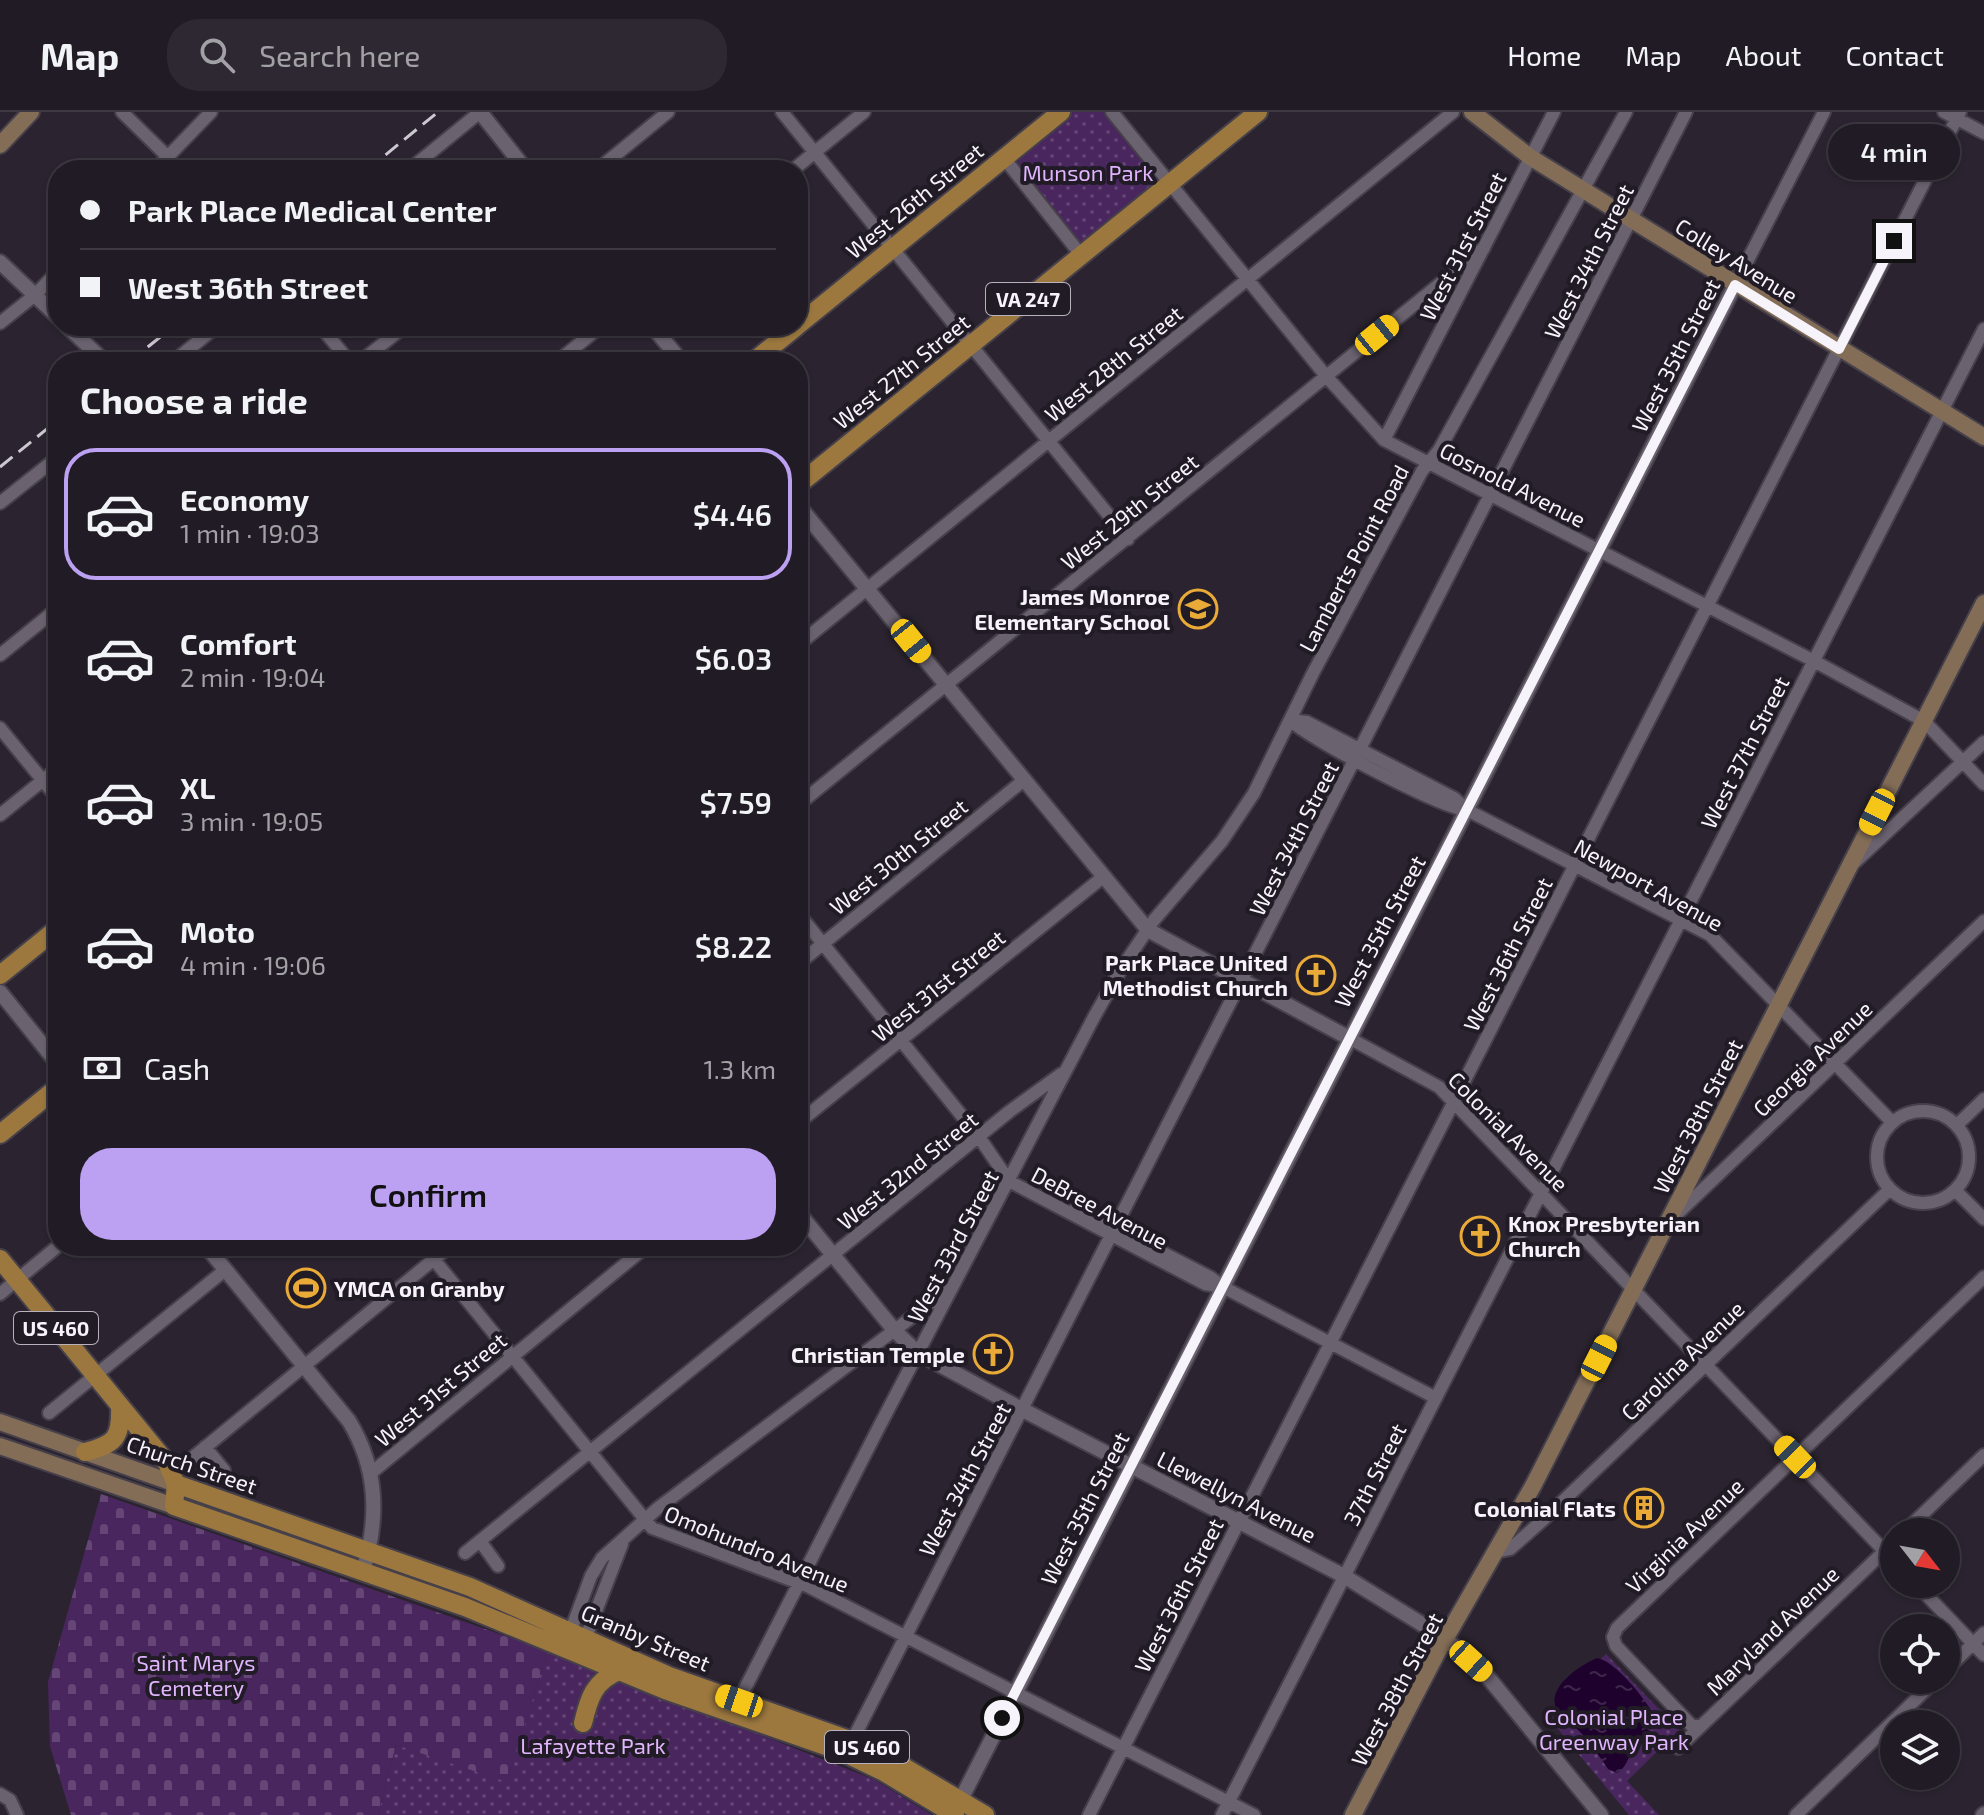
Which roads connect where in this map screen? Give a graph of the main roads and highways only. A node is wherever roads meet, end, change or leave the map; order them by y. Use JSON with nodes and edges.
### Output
{"nodes":[{"id":1,"x":31,"y":112,"type":"edge"},
{"id":2,"x":1061,"y":112,"type":"edge"},
{"id":3,"x":1258,"y":112,"type":"edge"},
{"id":4,"x":1472,"y":112,"type":"edge"},
{"id":5,"x":0,"y":145,"type":"edge"},
{"id":6,"x":808,"y":318,"type":"edge"},
{"id":7,"x":786,"y":336,"type":"edge"},
{"id":8,"x":766,"y":352,"type":"edge"},
{"id":9,"x":1984,"y":437,"type":"edge"},
{"id":10,"x":808,"y":477,"type":"edge"},
{"id":11,"x":1984,"y":603,"type":"edge"},
{"id":12,"x":48,"y":936,"type":"edge"},
{"id":13,"x":0,"y":975,"type":"edge"},
{"id":14,"x":48,"y":1095,"type":"edge"},
{"id":15,"x":0,"y":1134,"type":"edge"},
{"id":16,"x":0,"y":1259,"type":"edge"},
{"id":17,"x":120,"y":1406,"type":"junction"},
{"id":18,"x":1,"y":1427,"type":"edge"},
{"id":19,"x":0,"y":1446,"type":"edge"},
{"id":20,"x":85,"y":1452,"type":"junction"},
{"id":21,"x":176,"y":1484,"type":"junction"},
{"id":22,"x":174,"y":1506,"type":"junction"},
{"id":23,"x":369,"y":1550,"type":"joint"},
{"id":24,"x":363,"y":1571,"type":"joint"},
{"id":25,"x":576,"y":1643,"type":"junction"},
{"id":26,"x":619,"y":1671,"type":"junction"},
{"id":27,"x":736,"y":1706,"type":"junction"},
{"id":28,"x":583,"y":1723,"type":"dead end"},
{"id":29,"x":957,"y":1810,"type":"edge"},
{"id":30,"x":985,"y":1815,"type":"edge"},
{"id":31,"x":1353,"y":1815,"type":"edge"}],
"edges":[{"from":1,"to":5,"type":"main road"},
{"from":2,"to":6,"type":"main road","name":"West 26th Street"},
{"from":3,"to":10,"type":"main road","name":"West 27th Street","number":"VA 247"},
{"from":4,"to":9,"type":"main road","name":"Colley Avenue"},
{"from":7,"to":8,"type":"main road","name":"West 26th Street"},
{"from":11,"to":31,"type":"main road","name":"West 38th Street"},
{"from":12,"to":13,"type":"main road"},
{"from":14,"to":15,"type":"main road"},
{"from":16,"to":17,"type":"main road","number":"US 460"},
{"from":17,"to":20,"type":"main road"},
{"from":17,"to":21,"type":"main road","number":"US 460"},
{"from":18,"to":20,"type":"main road","name":"Church Street"},
{"from":19,"to":22,"type":"main road","name":"Church Street"},
{"from":20,"to":21,"type":"main road","name":"Church Street"},
{"from":21,"to":22,"type":"main road"},
{"from":21,"to":23,"type":"main road","name":"Church Street","number":"US 460"},
{"from":22,"to":24,"type":"main road","name":"Church Street","number":"US 460"},
{"from":23,"to":25,"type":"main road","name":"Granby Street","number":"US 460"},
{"from":24,"to":25,"type":"main road","name":"Granby Street","number":"US 460"},
{"from":25,"to":26,"type":"main road","name":"Granby Street","number":"US 460"},
{"from":25,"to":27,"type":"main road","name":"Granby Street","number":"US 460"},
{"from":26,"to":27,"type":"main road","name":"Granby Street","number":"US 460"},
{"from":26,"to":28,"type":"main road"},
{"from":27,"to":29,"type":"main road","name":"Granby Street","number":"US 460"},
{"from":29,"to":30,"type":"main road","name":"Granby Street","number":"US 460"}]}
